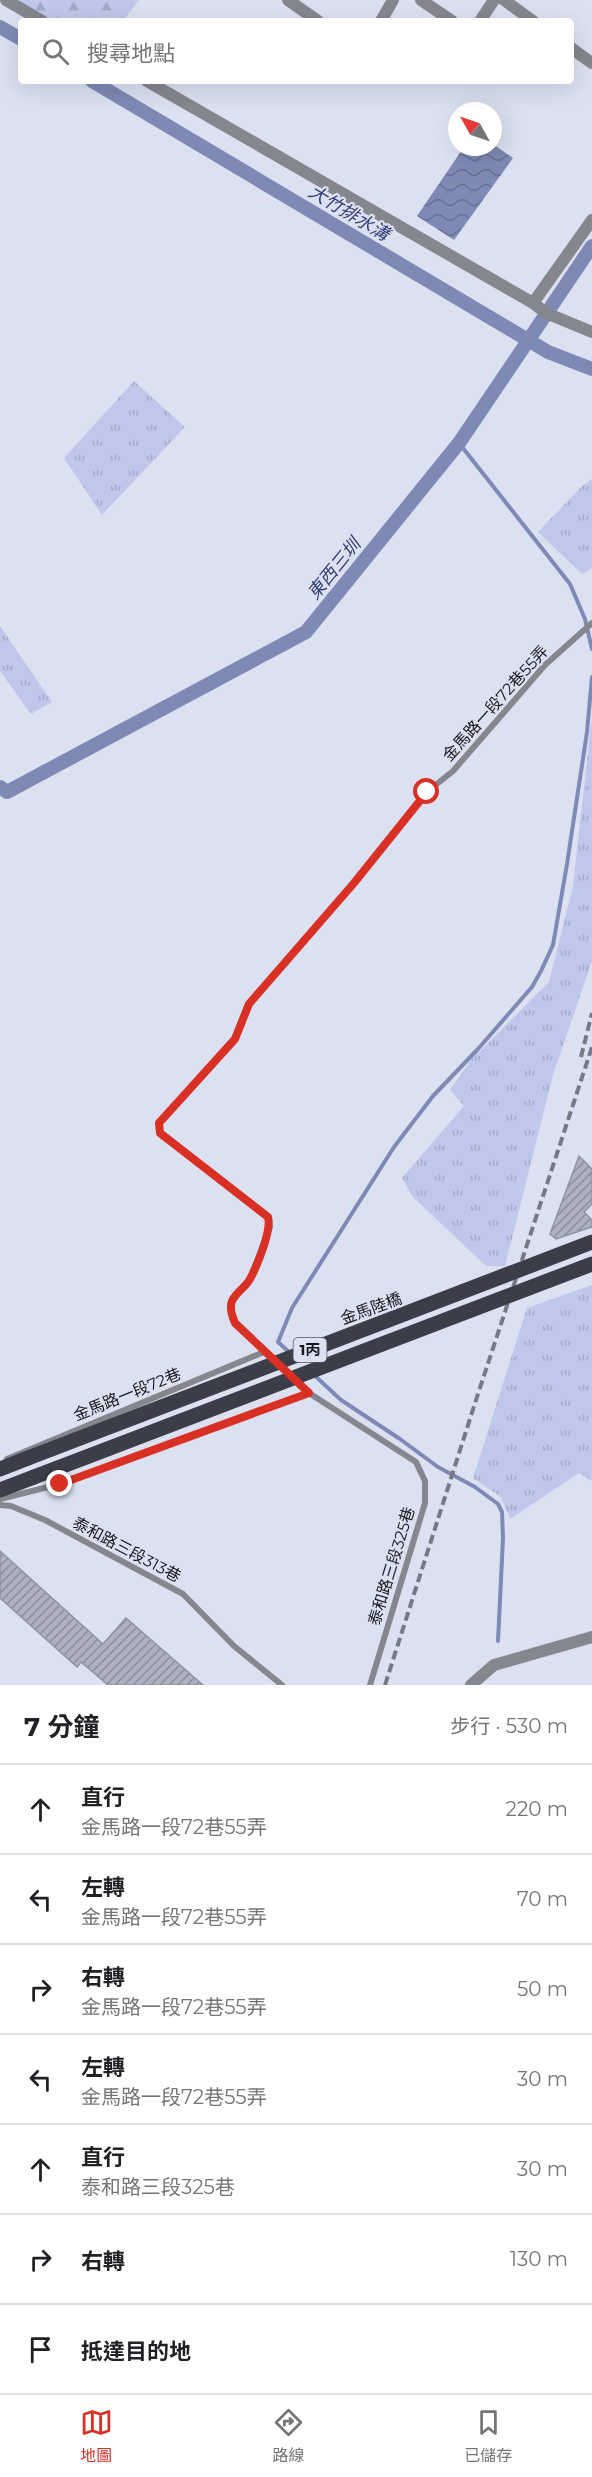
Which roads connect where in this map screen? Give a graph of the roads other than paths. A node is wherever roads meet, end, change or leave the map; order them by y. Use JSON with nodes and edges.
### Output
{"nodes":[{"id":1,"x":6,"y":0,"type":"edge"},
{"id":2,"x":288,"y":0,"type":"edge"},
{"id":3,"x":393,"y":0,"type":"edge"},
{"id":4,"x":421,"y":0,"type":"edge"},
{"id":5,"x":494,"y":0,"type":"edge"},
{"id":6,"x":504,"y":0,"type":"edge"},
{"id":7,"x":37,"y":18,"type":"edge"},
{"id":8,"x":314,"y":18,"type":"edge"},
{"id":9,"x":383,"y":18,"type":"edge"},
{"id":10,"x":448,"y":18,"type":"edge"},
{"id":11,"x":482,"y":18,"type":"edge"},
{"id":12,"x":529,"y":18,"type":"edge"},
{"id":13,"x":574,"y":50,"type":"edge"},
{"id":14,"x":592,"y":63,"type":"edge"},
{"id":15,"x":152,"y":84,"type":"edge"},
{"id":16,"x":592,"y":220,"type":"edge"},
{"id":17,"x":533,"y":303,"type":"junction"},
{"id":18,"x":592,"y":332,"type":"edge"},
{"id":19,"x":592,"y":622,"type":"edge"},
{"id":20,"x":592,"y":1242,"type":"edge"},
{"id":21,"x":592,"y":1264,"type":"edge"},
{"id":22,"x":264,"y":1352,"type":"junction"},
{"id":23,"x":309,"y":1393,"type":"junction"},
{"id":24,"x":0,"y":1462,"type":"edge"},
{"id":25,"x":0,"y":1469,"type":"edge"},
{"id":26,"x":0,"y":1490,"type":"edge"},
{"id":27,"x":0,"y":1499,"type":"edge"},
{"id":28,"x":0,"y":1505,"type":"edge"},
{"id":29,"x":592,"y":1637,"type":"edge"},
{"id":30,"x":282,"y":1685,"type":"edge"},
{"id":31,"x":369,"y":1685,"type":"edge"},
{"id":32,"x":471,"y":1685,"type":"edge"}],
"edges":[{"from":1,"to":7,"type":"street"},
{"from":2,"to":8,"type":"street"},
{"from":3,"to":9,"type":"street"},
{"from":4,"to":10,"type":"street"},
{"from":5,"to":11,"type":"street"},
{"from":6,"to":12,"type":"street"},
{"from":13,"to":14,"type":"street"},
{"from":15,"to":17,"type":"street"},
{"from":16,"to":17,"type":"street"},
{"from":17,"to":18,"type":"street"},
{"from":19,"to":22,"type":"lane","name":"金馬路一段72巷55弄"},
{"from":20,"to":25,"type":"main road","name":"金馬陸橋","number":"1丙","bridge":true},
{"from":21,"to":26,"type":"main road","number":"1丙","bridge":true},
{"from":22,"to":23,"type":"lane","name":"泰和路三段325巷"},
{"from":22,"to":24,"type":"lane","name":"金馬路一段72巷"},
{"from":23,"to":27,"type":"lane"},
{"from":23,"to":31,"type":"lane","name":"泰和路三段325巷"},
{"from":28,"to":30,"type":"lane","name":"泰和路三段313巷"},
{"from":29,"to":32,"type":"street"}]}
